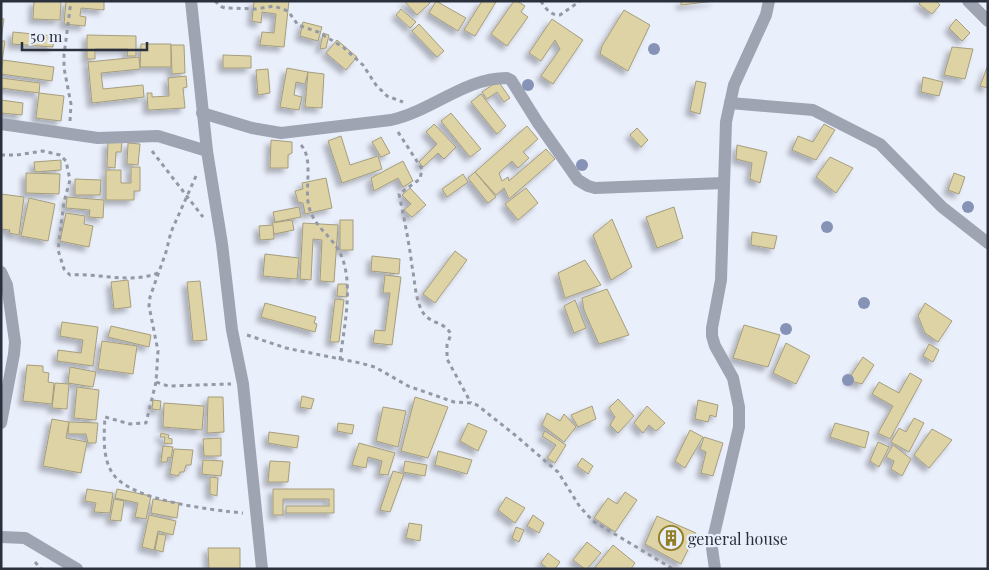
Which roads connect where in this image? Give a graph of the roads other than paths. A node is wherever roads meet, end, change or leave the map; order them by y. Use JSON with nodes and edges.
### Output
{"nodes":[{"id":1,"x":191,"y":1,"type":"edge"},
{"id":2,"x":769,"y":1,"type":"edge"},
{"id":3,"x":968,"y":1,"type":"edge"},
{"id":4,"x":988,"y":21,"type":"edge"},
{"id":5,"x":730,"y":103,"type":"junction"},
{"id":6,"x":202,"y":113,"type":"junction"},
{"id":7,"x":1,"y":124,"type":"edge"},
{"id":8,"x":202,"y":150,"type":"junction"},
{"id":9,"x":724,"y":183,"type":"junction"},
{"id":10,"x":988,"y":243,"type":"edge"},
{"id":11,"x":1,"y":272,"type":"edge"},
{"id":12,"x":1,"y":424,"type":"edge"},
{"id":13,"x":3,"y":534,"type":"edge"},
{"id":14,"x":77,"y":569,"type":"edge"},
{"id":15,"x":262,"y":569,"type":"edge"},
{"id":16,"x":715,"y":569,"type":"edge"}],
"edges":[{"from":1,"to":6,"type":"street"},
{"from":2,"to":5,"type":"street"},
{"from":3,"to":4,"type":"street"},
{"from":5,"to":9,"type":"street"},
{"from":5,"to":10,"type":"street"},
{"from":6,"to":8,"type":"street"},
{"from":6,"to":9,"type":"street"},
{"from":7,"to":8,"type":"street"},
{"from":8,"to":15,"type":"street"},
{"from":9,"to":16,"type":"street"},
{"from":11,"to":12,"type":"street"},
{"from":13,"to":14,"type":"street"}]}
